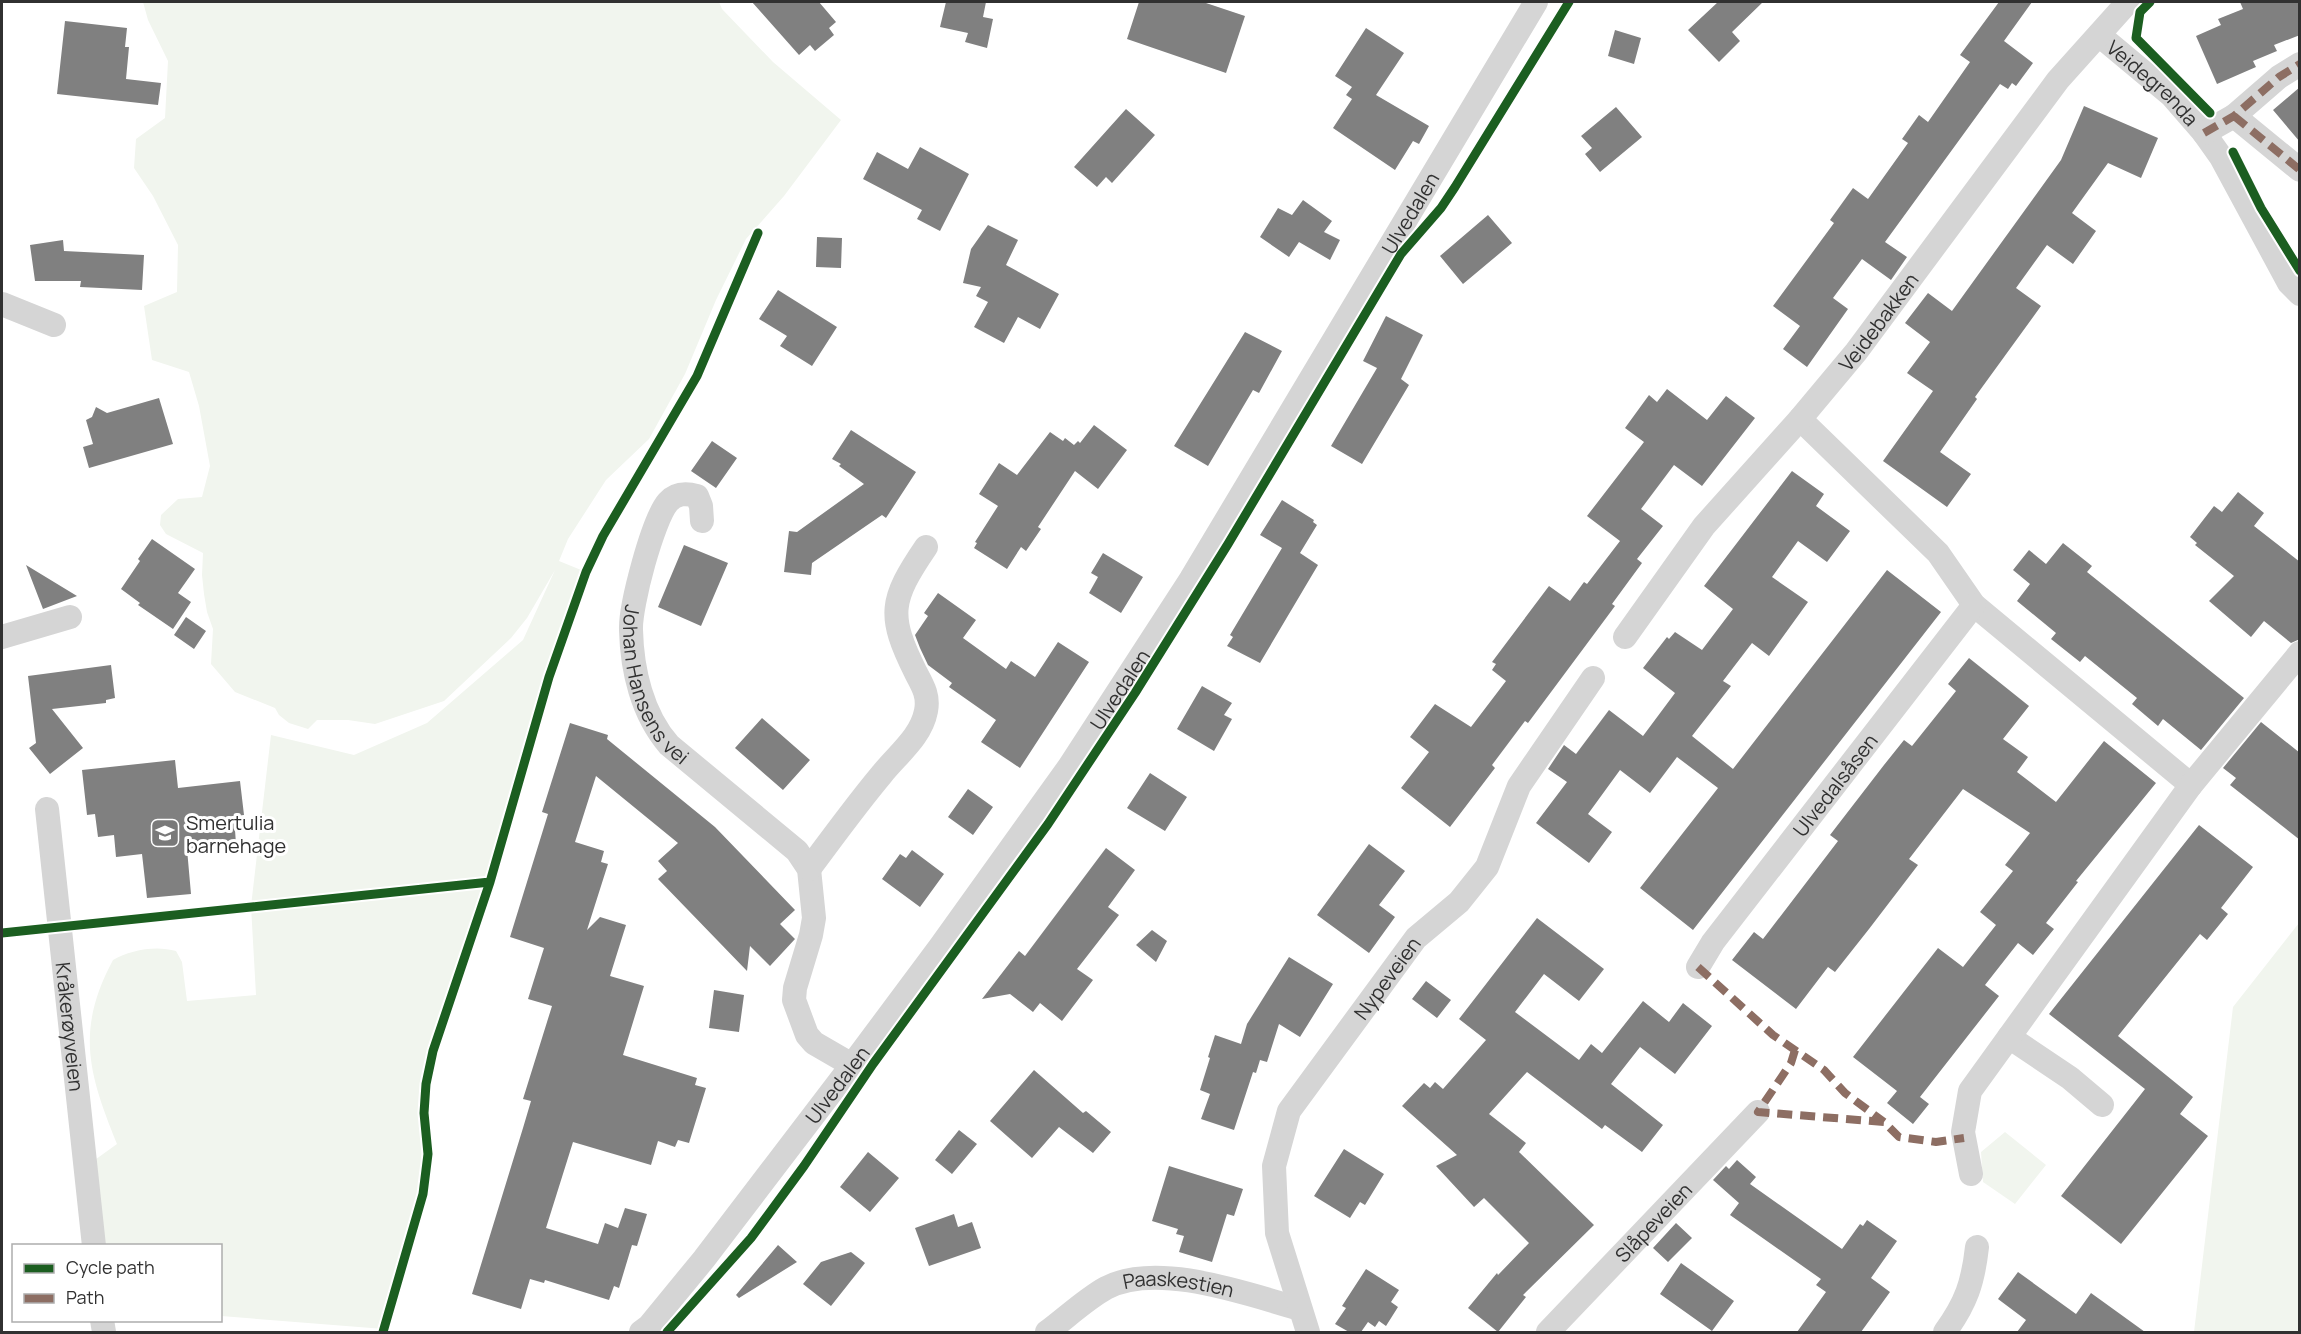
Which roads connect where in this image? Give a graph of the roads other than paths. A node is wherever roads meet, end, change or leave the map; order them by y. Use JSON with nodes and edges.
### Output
{"nodes":[{"id":1,"x":1536,"y":2,"type":"edge"},
{"id":2,"x":2128,"y":2,"type":"edge"},
{"id":3,"x":2100,"y":35,"type":"junction"},
{"id":4,"x":2300,"y":64,"type":"edge"},
{"id":5,"x":2235,"y":116,"type":"junction"},
{"id":6,"x":2204,"y":133,"type":"junction"},
{"id":7,"x":2300,"y":170,"type":"edge"},
{"id":8,"x":2300,"y":294,"type":"edge"},
{"id":9,"x":2,"y":304,"type":"edge"},
{"id":10,"x":54,"y":325,"type":"dead end"},
{"id":11,"x":1800,"y":419,"type":"junction"},
{"id":12,"x":702,"y":521,"type":"dead end"},
{"id":13,"x":926,"y":547,"type":"dead end"},
{"id":14,"x":1974,"y":605,"type":"junction"},
{"id":15,"x":70,"y":617,"type":"dead end"},
{"id":16,"x":2,"y":637,"type":"edge"},
{"id":17,"x":1625,"y":637,"type":"dead end"},
{"id":18,"x":2300,"y":653,"type":"edge"},
{"id":19,"x":1593,"y":678,"type":"dead end"},
{"id":20,"x":2191,"y":785,"type":"junction"},
{"id":21,"x":46,"y":809,"type":"dead end"},
{"id":22,"x":809,"y":869,"type":"junction"},
{"id":23,"x":1698,"y":968,"type":"dead end"},
{"id":24,"x":2009,"y":1037,"type":"junction"},
{"id":25,"x":852,"y":1065,"type":"junction"},
{"id":26,"x":2102,"y":1105,"type":"dead end"},
{"id":27,"x":1758,"y":1112,"type":"dead end"},
{"id":28,"x":1971,"y":1174,"type":"dead end"},
{"id":29,"x":94,"y":1244,"type":"edge"},
{"id":30,"x":1977,"y":1247,"type":"dead end"},
{"id":31,"x":1300,"y":1309,"type":"junction"},
{"id":32,"x":641,"y":1332,"type":"edge"},
{"id":33,"x":1047,"y":1332,"type":"edge"},
{"id":34,"x":1308,"y":1332,"type":"edge"},
{"id":35,"x":1548,"y":1332,"type":"edge"},
{"id":36,"x":1945,"y":1332,"type":"edge"}],
"edges":[{"from":1,"to":25,"type":"street","name":"Ulvedalen"},
{"from":2,"to":3,"type":"street","name":"Veidebakken"},
{"from":3,"to":6,"type":"street","name":"Veidegrenda"},
{"from":3,"to":11,"type":"street","name":"Veidebakken"},
{"from":4,"to":5,"type":"street","name":"Veidegrenda"},
{"from":5,"to":6,"type":"street","name":"Veidegrenda"},
{"from":5,"to":7,"type":"street"},
{"from":6,"to":8,"type":"street","name":"Veidegrenda"},
{"from":9,"to":10,"type":"street"},
{"from":11,"to":14,"type":"street"},
{"from":11,"to":17,"type":"street","name":"Veidebakken"},
{"from":12,"to":22,"type":"street","name":"Johan Hansens vei"},
{"from":13,"to":22,"type":"street"},
{"from":14,"to":20,"type":"street"},
{"from":14,"to":23,"type":"street","name":"Ulvedalsåsen"},
{"from":15,"to":16,"type":"street"},
{"from":18,"to":20,"type":"street"},
{"from":19,"to":31,"type":"street","name":"Nypeveien"},
{"from":20,"to":24,"type":"street"},
{"from":21,"to":29,"type":"street","name":"Kråkerøyveien"},
{"from":22,"to":25,"type":"street"},
{"from":24,"to":26,"type":"street"},
{"from":24,"to":28,"type":"street"},
{"from":25,"to":32,"type":"street","name":"Ulvedalen"},
{"from":27,"to":35,"type":"street","name":"Slåpeveien"},
{"from":30,"to":36,"type":"street"},
{"from":31,"to":33,"type":"street","name":"Paaskestien"},
{"from":31,"to":34,"type":"street"}]}
